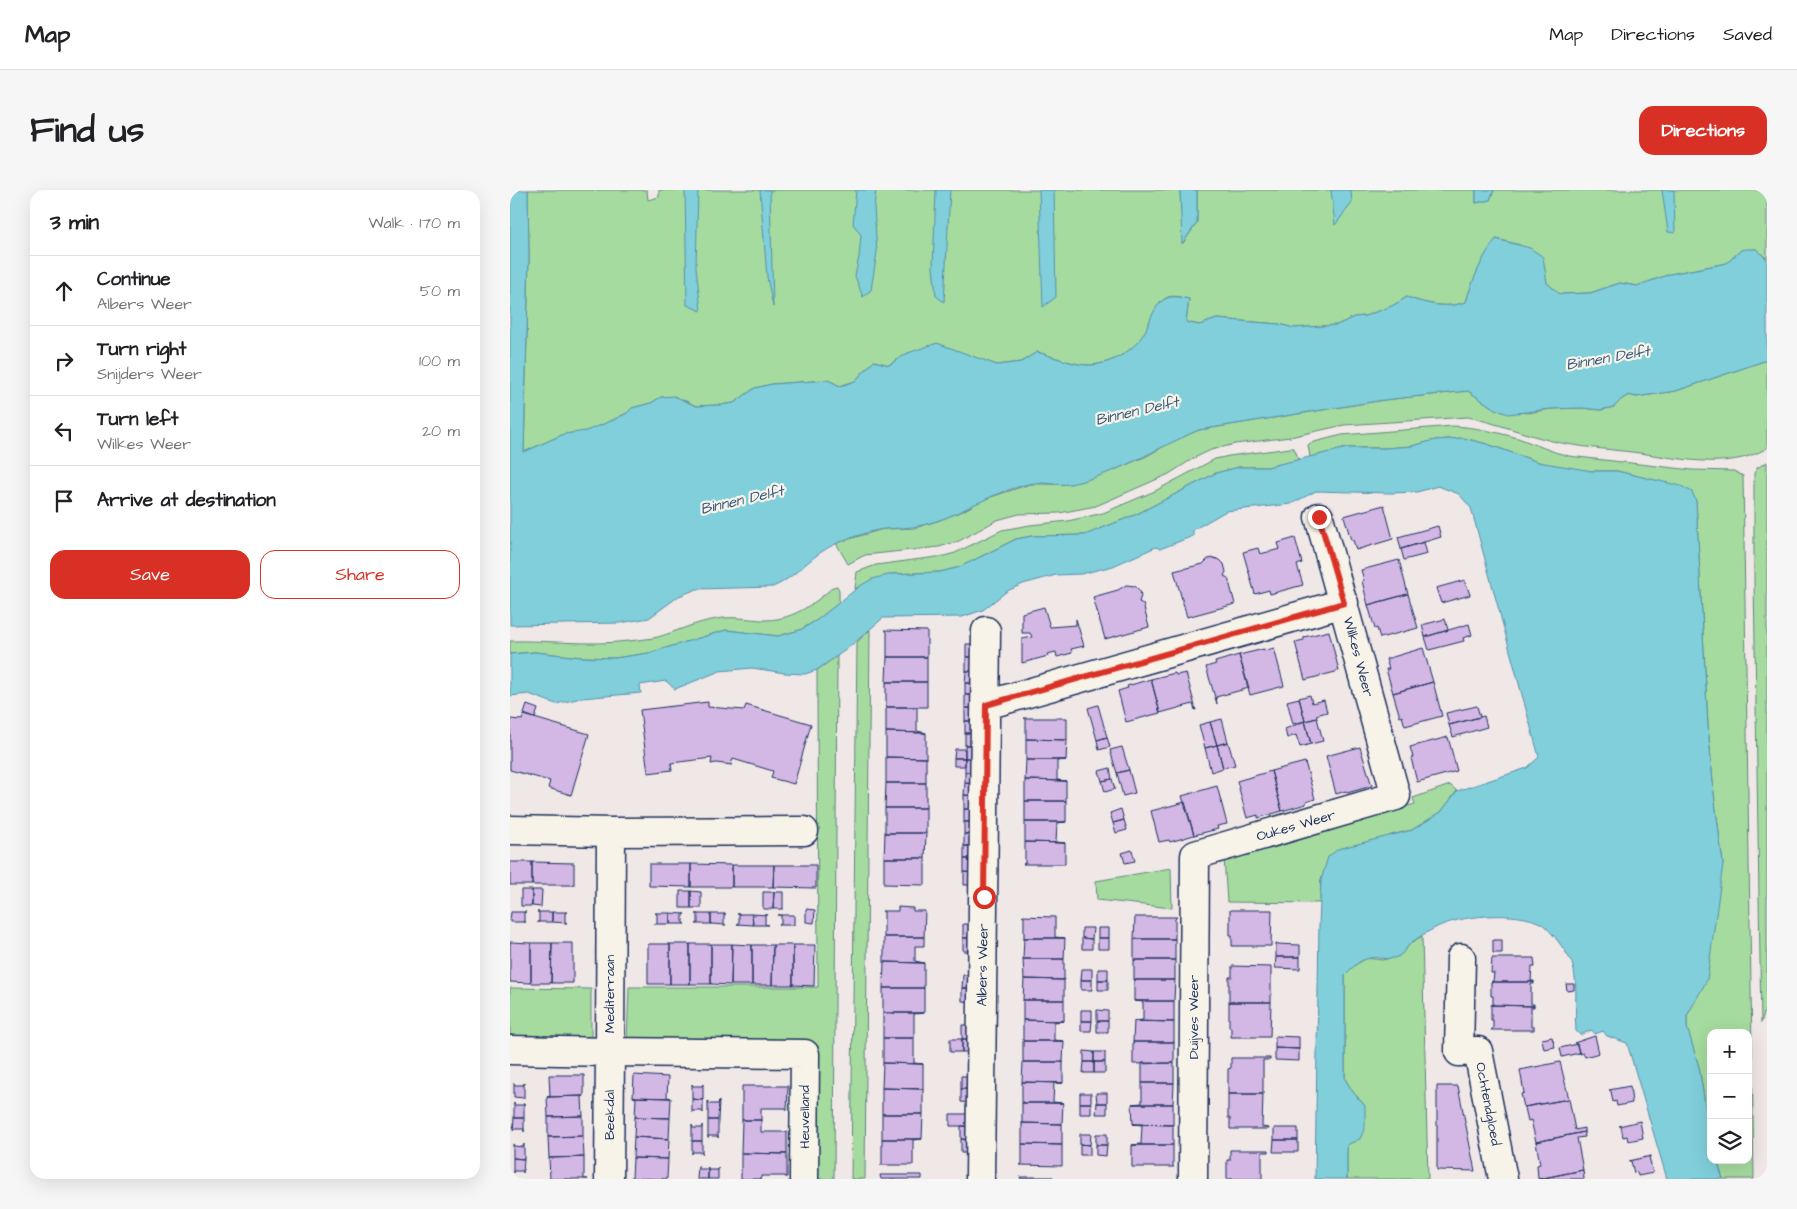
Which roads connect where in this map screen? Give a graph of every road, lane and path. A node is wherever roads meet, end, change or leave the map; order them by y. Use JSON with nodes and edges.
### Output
{"nodes":[{"id":1,"x":1319,"y":517,"type":"dead end"},
{"id":2,"x":1344,"y":603,"type":"junction"},
{"id":3,"x":986,"y":631,"type":"dead end"},
{"id":4,"x":986,"y":705,"type":"junction"},
{"id":5,"x":1396,"y":796,"type":"joint"},
{"id":6,"x":510,"y":830,"type":"edge"},
{"id":7,"x":804,"y":831,"type":"dead end"},
{"id":8,"x":611,"y":832,"type":"junction"},
{"id":9,"x":1195,"y":856,"type":"joint"},
{"id":10,"x":1461,"y":958,"type":"dead end"},
{"id":11,"x":510,"y":1050,"type":"edge"},
{"id":12,"x":610,"y":1052,"type":"junction"},
{"id":13,"x":805,"y":1054,"type":"joint"},
{"id":14,"x":609,"y":1179,"type":"edge"},
{"id":15,"x":804,"y":1179,"type":"edge"},
{"id":16,"x":980,"y":1179,"type":"edge"},
{"id":17,"x":1193,"y":1179,"type":"edge"},
{"id":18,"x":1504,"y":1179,"type":"edge"}],
"edges":[{"from":1,"to":2,"type":"street","name":"Wilkes Weer"},
{"from":2,"to":4,"type":"street"},
{"from":2,"to":5,"type":"street","name":"Wilkes Weer"},
{"from":3,"to":4,"type":"street","name":"Albers Weer"},
{"from":4,"to":16,"type":"street","name":"Albers Weer"},
{"from":5,"to":9,"type":"street","name":"Oukes Weer"},
{"from":6,"to":8,"type":"street"},
{"from":7,"to":8,"type":"street"},
{"from":8,"to":12,"type":"street","name":"Mediterraan"},
{"from":9,"to":17,"type":"street","name":"Duijves Weer"},
{"from":10,"to":18,"type":"street","name":"Ochtendgloed"},
{"from":11,"to":12,"type":"street"},
{"from":12,"to":13,"type":"street","name":"Mediterraan"},
{"from":12,"to":14,"type":"street","name":"Beekdal"},
{"from":13,"to":15,"type":"street","name":"Heuvelland"}]}
